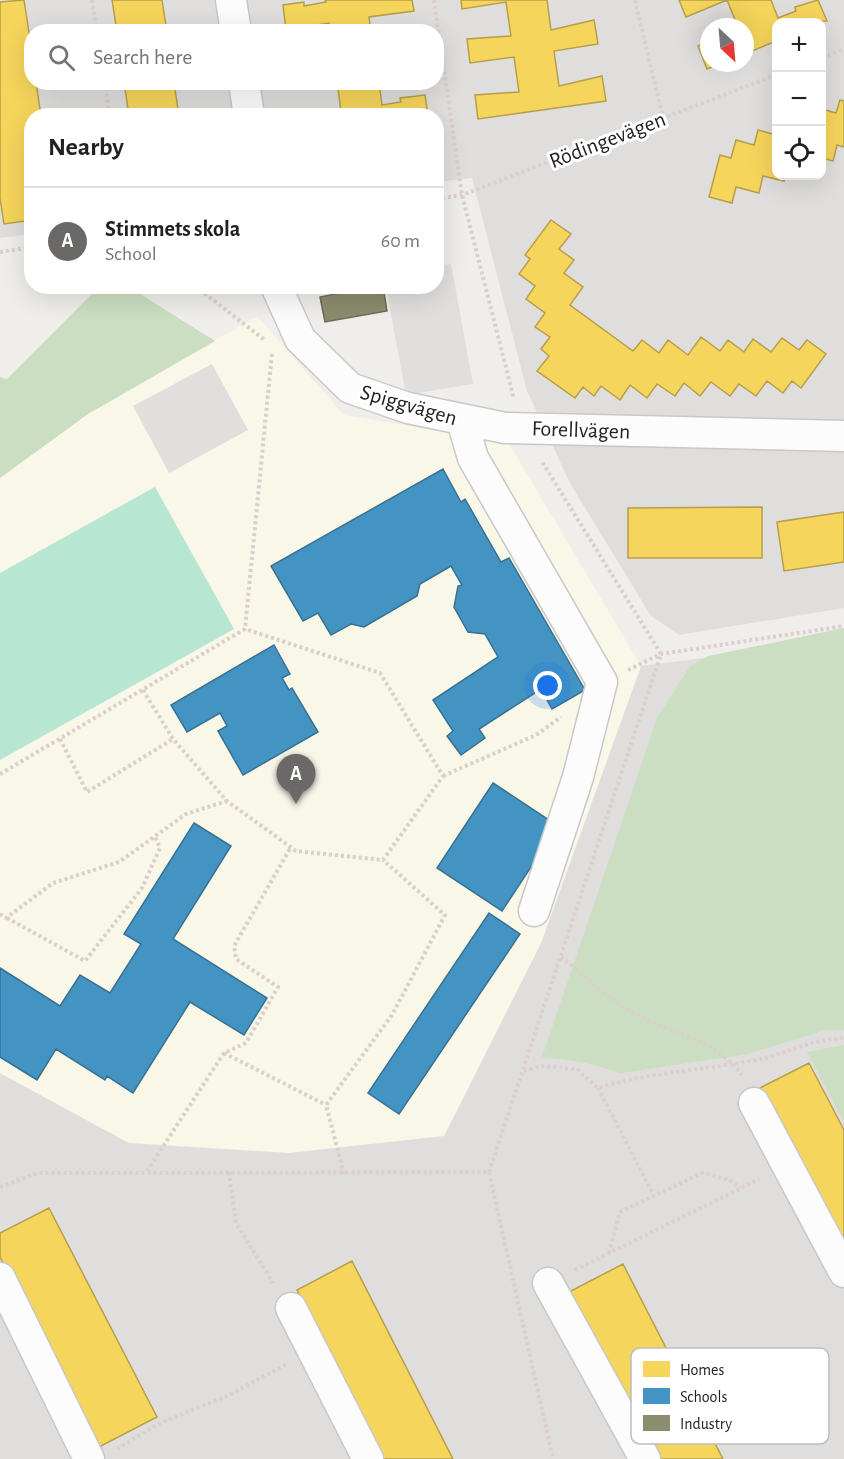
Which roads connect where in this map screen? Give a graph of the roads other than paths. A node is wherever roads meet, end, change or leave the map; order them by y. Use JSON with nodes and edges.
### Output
{"nodes":[{"id":1,"x":231,"y":0,"type":"edge"},
{"id":2,"x":235,"y":24,"type":"edge"},
{"id":3,"x":245,"y":90,"type":"edge"},
{"id":4,"x":248,"y":108,"type":"edge"},
{"id":5,"x":280,"y":294,"type":"edge"},
{"id":6,"x":462,"y":420,"type":"junction"},
{"id":7,"x":522,"y":429,"type":"joint"},
{"id":8,"x":844,"y":436,"type":"edge"},
{"id":9,"x":534,"y":911,"type":"dead end"},
{"id":10,"x":754,"y":1103,"type":"road end"},
{"id":11,"x":844,"y":1272,"type":"edge"},
{"id":12,"x":0,"y":1278,"type":"edge"},
{"id":13,"x":548,"y":1283,"type":"road end"},
{"id":14,"x":291,"y":1308,"type":"road end"},
{"id":15,"x":631,"y":1434,"type":"edge"},
{"id":16,"x":637,"y":1444,"type":"edge"},
{"id":17,"x":102,"y":1455,"type":"edge"},
{"id":18,"x":368,"y":1459,"type":"edge"},
{"id":19,"x":645,"y":1459,"type":"edge"}],
"edges":[{"from":1,"to":2,"type":"street"},
{"from":3,"to":4,"type":"street"},
{"from":5,"to":6,"type":"street","name":"Spiggvägen"},
{"from":6,"to":7,"type":"street","name":"Spiggvägen"},
{"from":6,"to":9,"type":"street"},
{"from":7,"to":8,"type":"street","name":"Forellvägen"},
{"from":10,"to":11,"type":"street"},
{"from":12,"to":17,"type":"street"},
{"from":13,"to":15,"type":"street"},
{"from":14,"to":18,"type":"street"},
{"from":16,"to":19,"type":"street"}]}
